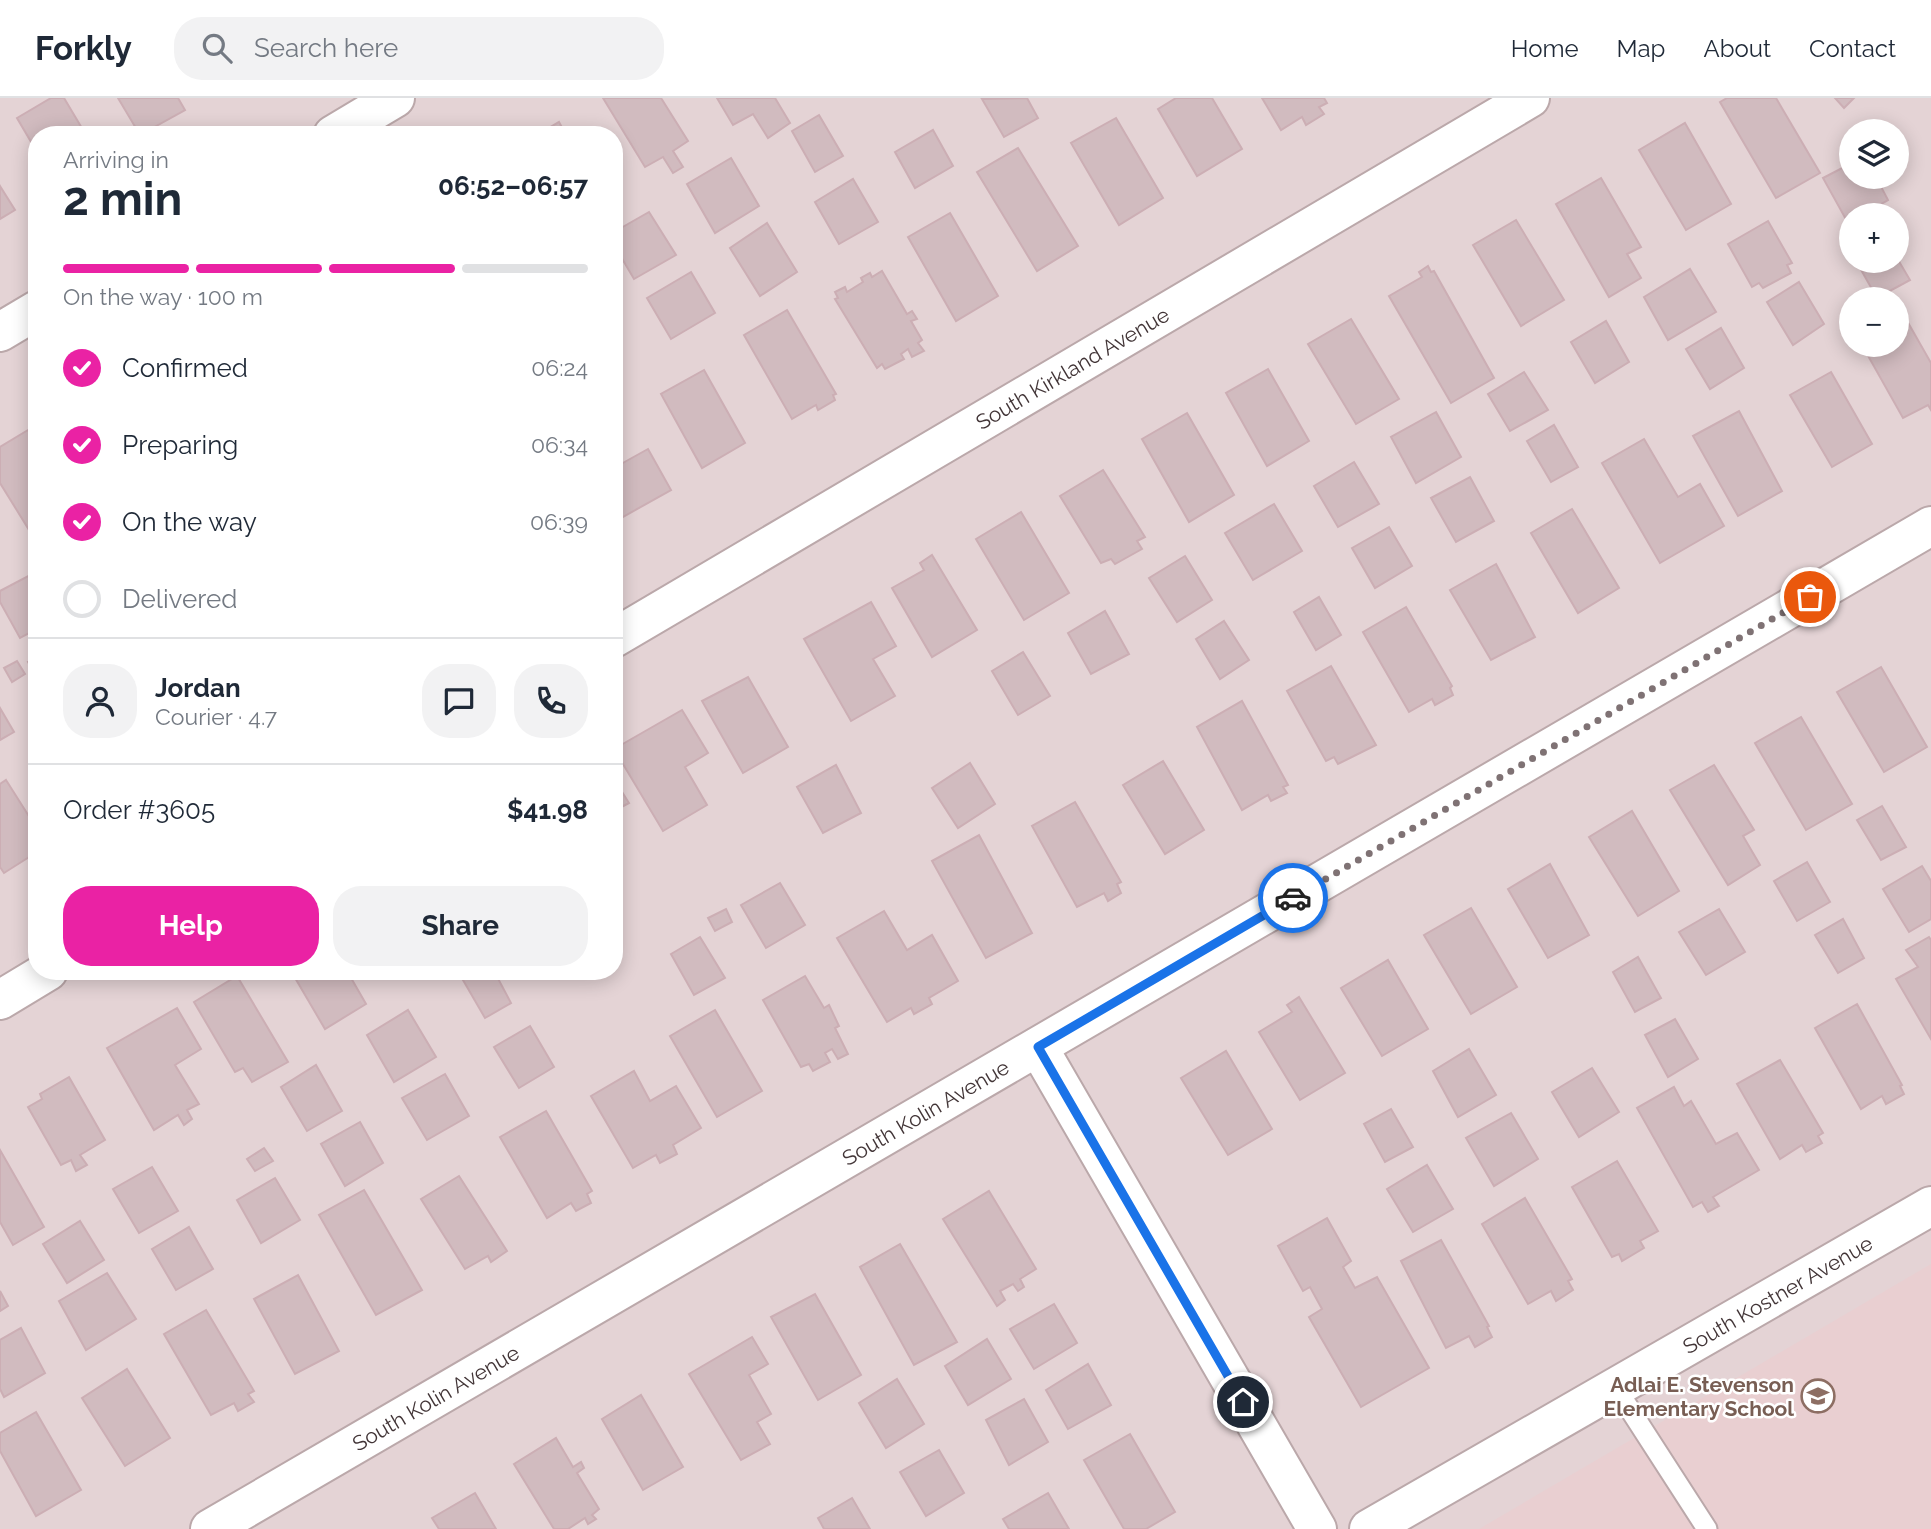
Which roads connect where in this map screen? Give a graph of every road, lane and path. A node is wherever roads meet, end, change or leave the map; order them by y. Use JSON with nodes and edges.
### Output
{"nodes":[{"id":1,"x":396,"y":98,"type":"edge"},
{"id":2,"x":1530,"y":98,"type":"edge"},
{"id":3,"x":348,"y":126,"type":"edge"},
{"id":4,"x":28,"y":315,"type":"edge"},
{"id":5,"x":0,"y":332,"type":"edge"},
{"id":6,"x":1931,"y":526,"type":"edge"},
{"id":7,"x":623,"y":633,"type":"edge"},
{"id":8,"x":33,"y":980,"type":"edge"},
{"id":9,"x":0,"y":1000,"type":"edge"},
{"id":10,"x":1038,"y":1047,"type":"junction"},
{"id":11,"x":1931,"y":1206,"type":"edge"},
{"id":12,"x":1616,"y":1388,"type":"junction"},
{"id":13,"x":210,"y":1529,"type":"edge"},
{"id":14,"x":1317,"y":1529,"type":"edge"},
{"id":15,"x":1369,"y":1529,"type":"edge"},
{"id":16,"x":1707,"y":1529,"type":"edge"}],
"edges":[{"from":1,"to":3,"type":"street"},
{"from":2,"to":7,"type":"street","name":"South Kirkland Avenue"},
{"from":4,"to":5,"type":"street"},
{"from":6,"to":10,"type":"street","name":"South Kolin Avenue"},
{"from":8,"to":9,"type":"street"},
{"from":10,"to":13,"type":"street","name":"South Kolin Avenue"},
{"from":10,"to":14,"type":"street"},
{"from":11,"to":12,"type":"street","name":"South Kostner Avenue"},
{"from":12,"to":15,"type":"street","name":"South Kostner Avenue"},
{"from":12,"to":16,"type":"lane"}]}
